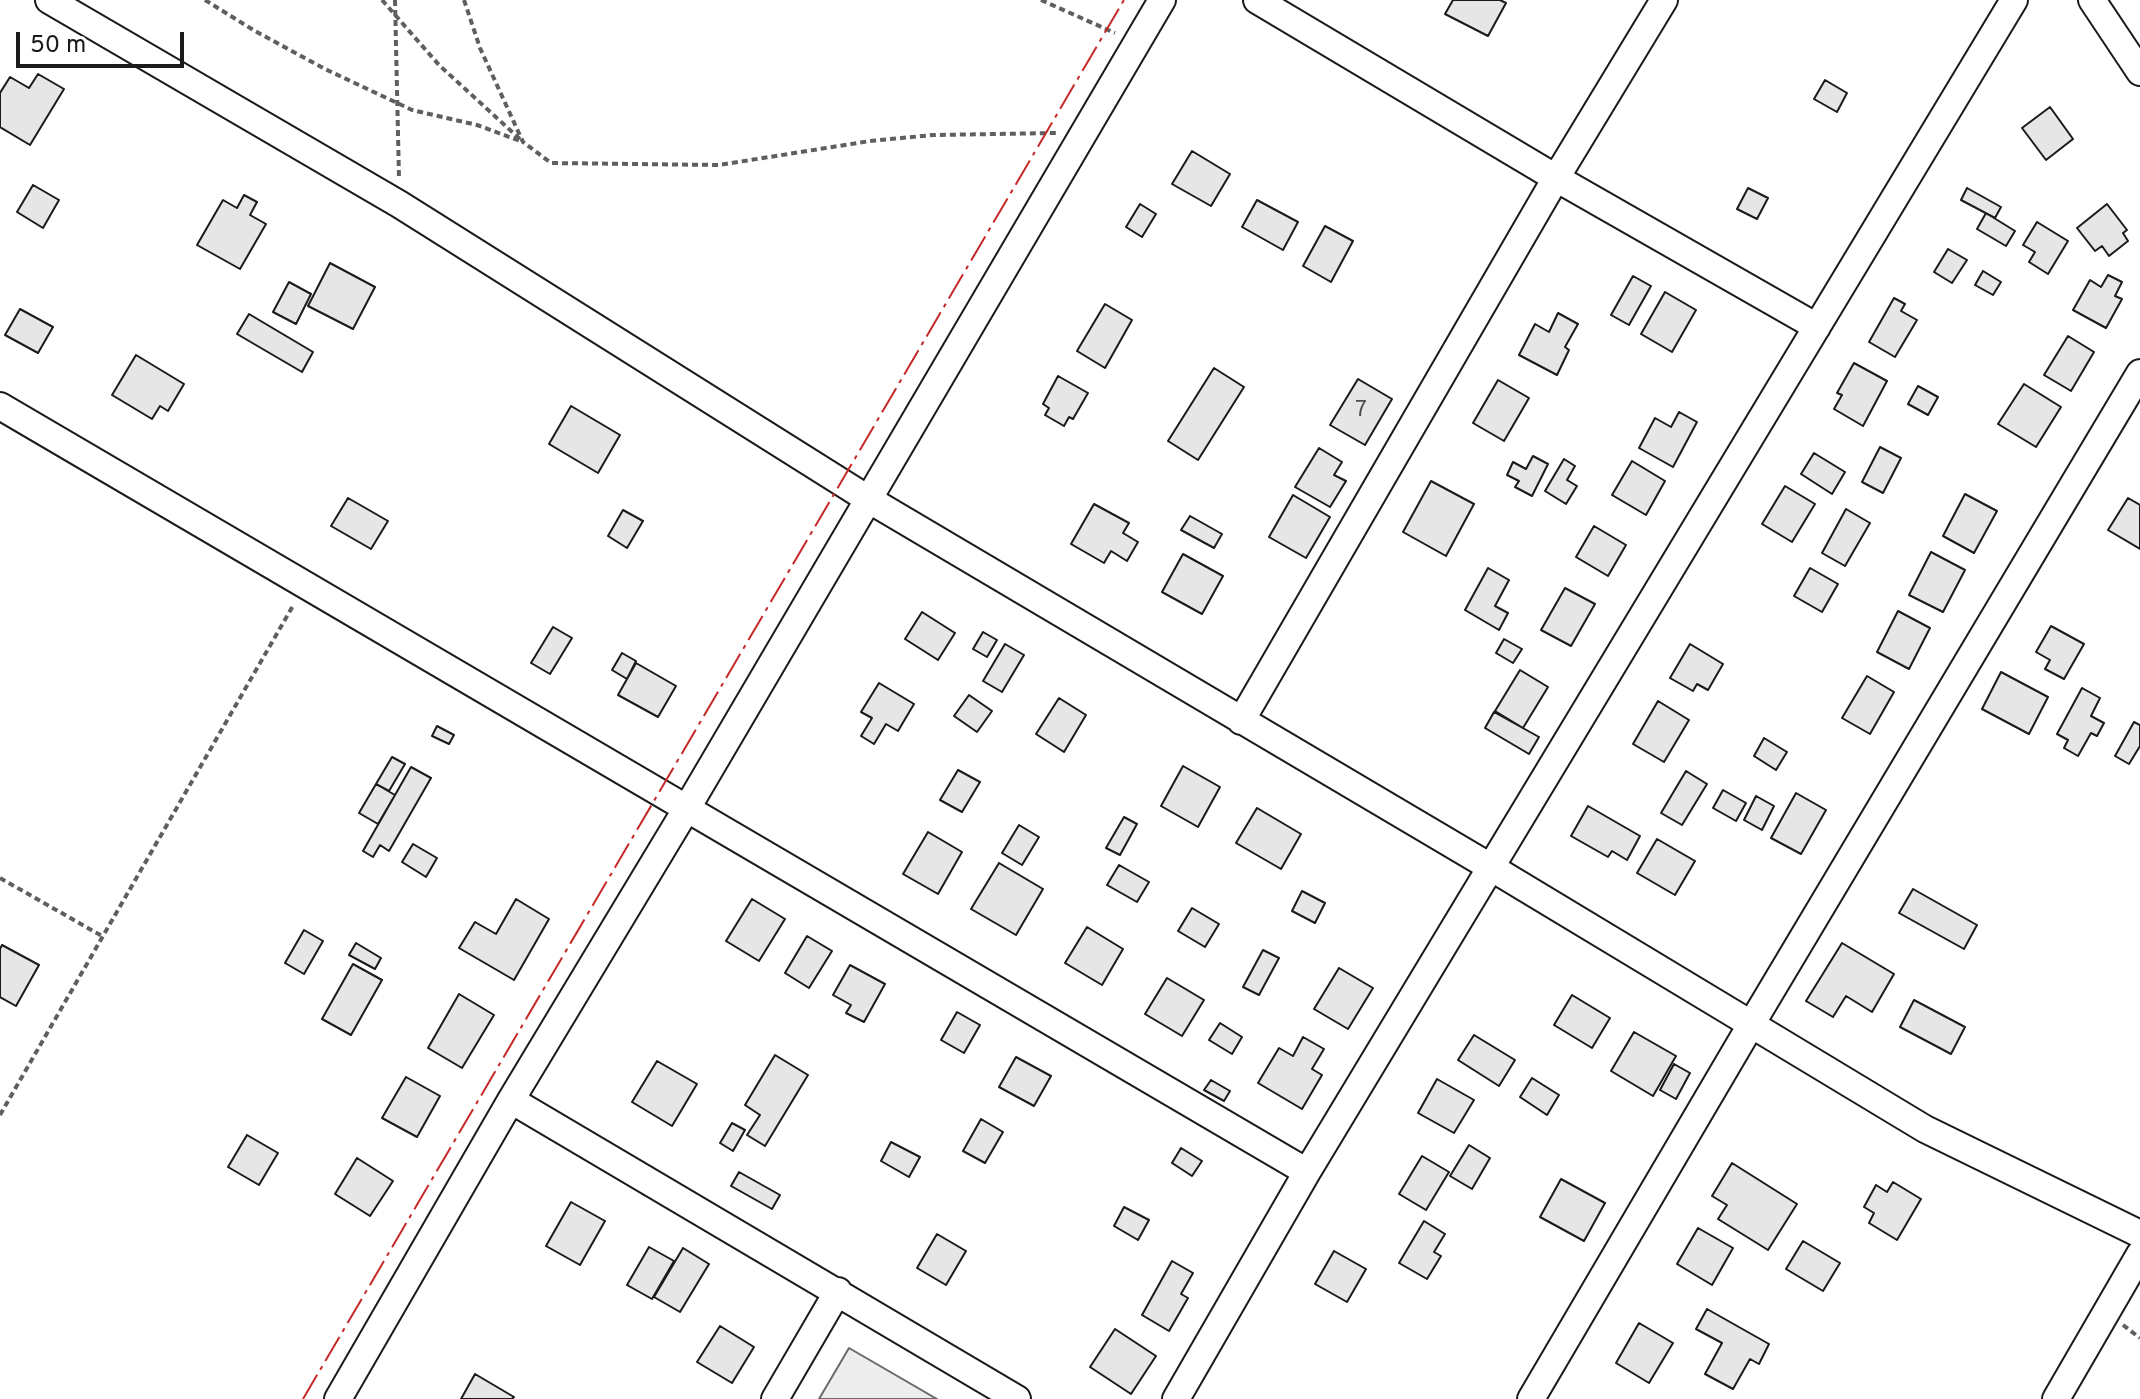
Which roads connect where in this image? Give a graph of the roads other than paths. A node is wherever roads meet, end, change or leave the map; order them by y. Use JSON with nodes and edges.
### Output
{"nodes":[{"id":1,"x":49,"y":0,"type":"edge"},
{"id":2,"x":1162,"y":0,"type":"edge"},
{"id":3,"x":1257,"y":0,"type":"edge"},
{"id":4,"x":1664,"y":0,"type":"edge"},
{"id":5,"x":2014,"y":0,"type":"edge"},
{"id":6,"x":2092,"y":0,"type":"edge"},
{"id":7,"x":2140,"y":72,"type":"edge"},
{"id":8,"x":1556,"y":178,"type":"junction"},
{"id":9,"x":1817,"y":327,"type":"junction"},
{"id":10,"x":2140,"y":373,"type":"edge"},
{"id":11,"x":0,"y":406,"type":"edge"},
{"id":12,"x":868,"y":499,"type":"junction"},
{"id":13,"x":1241,"y":721,"type":"junction"},
{"id":14,"x":687,"y":808,"type":"junction"},
{"id":15,"x":1492,"y":868,"type":"junction"},
{"id":16,"x":1752,"y":1023,"type":"junction"},
{"id":17,"x":511,"y":1100,"type":"junction"},
{"id":18,"x":1307,"y":1172,"type":"junction"},
{"id":19,"x":2140,"y":1234,"type":"edge"},
{"id":20,"x":2140,"y":1254,"type":"edge"},
{"id":21,"x":838,"y":1291,"type":"junction"},
{"id":22,"x":338,"y":1399,"type":"edge"},
{"id":23,"x":775,"y":1399,"type":"edge"},
{"id":24,"x":1017,"y":1399,"type":"edge"},
{"id":25,"x":1176,"y":1399,"type":"edge"},
{"id":26,"x":1531,"y":1399,"type":"edge"},
{"id":27,"x":2056,"y":1399,"type":"edge"}],
"edges":[{"from":1,"to":12,"type":"street"},
{"from":2,"to":12,"type":"street"},
{"from":3,"to":8,"type":"street"},
{"from":4,"to":8,"type":"street"},
{"from":5,"to":9,"type":"street"},
{"from":6,"to":7,"type":"street"},
{"from":8,"to":9,"type":"street"},
{"from":8,"to":13,"type":"street"},
{"from":9,"to":15,"type":"street"},
{"from":10,"to":16,"type":"street"},
{"from":11,"to":14,"type":"street"},
{"from":12,"to":13,"type":"street"},
{"from":12,"to":14,"type":"street"},
{"from":13,"to":15,"type":"street"},
{"from":14,"to":17,"type":"street"},
{"from":14,"to":18,"type":"street"},
{"from":15,"to":16,"type":"street"},
{"from":15,"to":18,"type":"street"},
{"from":16,"to":19,"type":"street"},
{"from":16,"to":26,"type":"street"},
{"from":17,"to":21,"type":"street"},
{"from":17,"to":22,"type":"street"},
{"from":18,"to":25,"type":"street"},
{"from":20,"to":27,"type":"street"},
{"from":21,"to":23,"type":"street"},
{"from":21,"to":24,"type":"street"}]}
